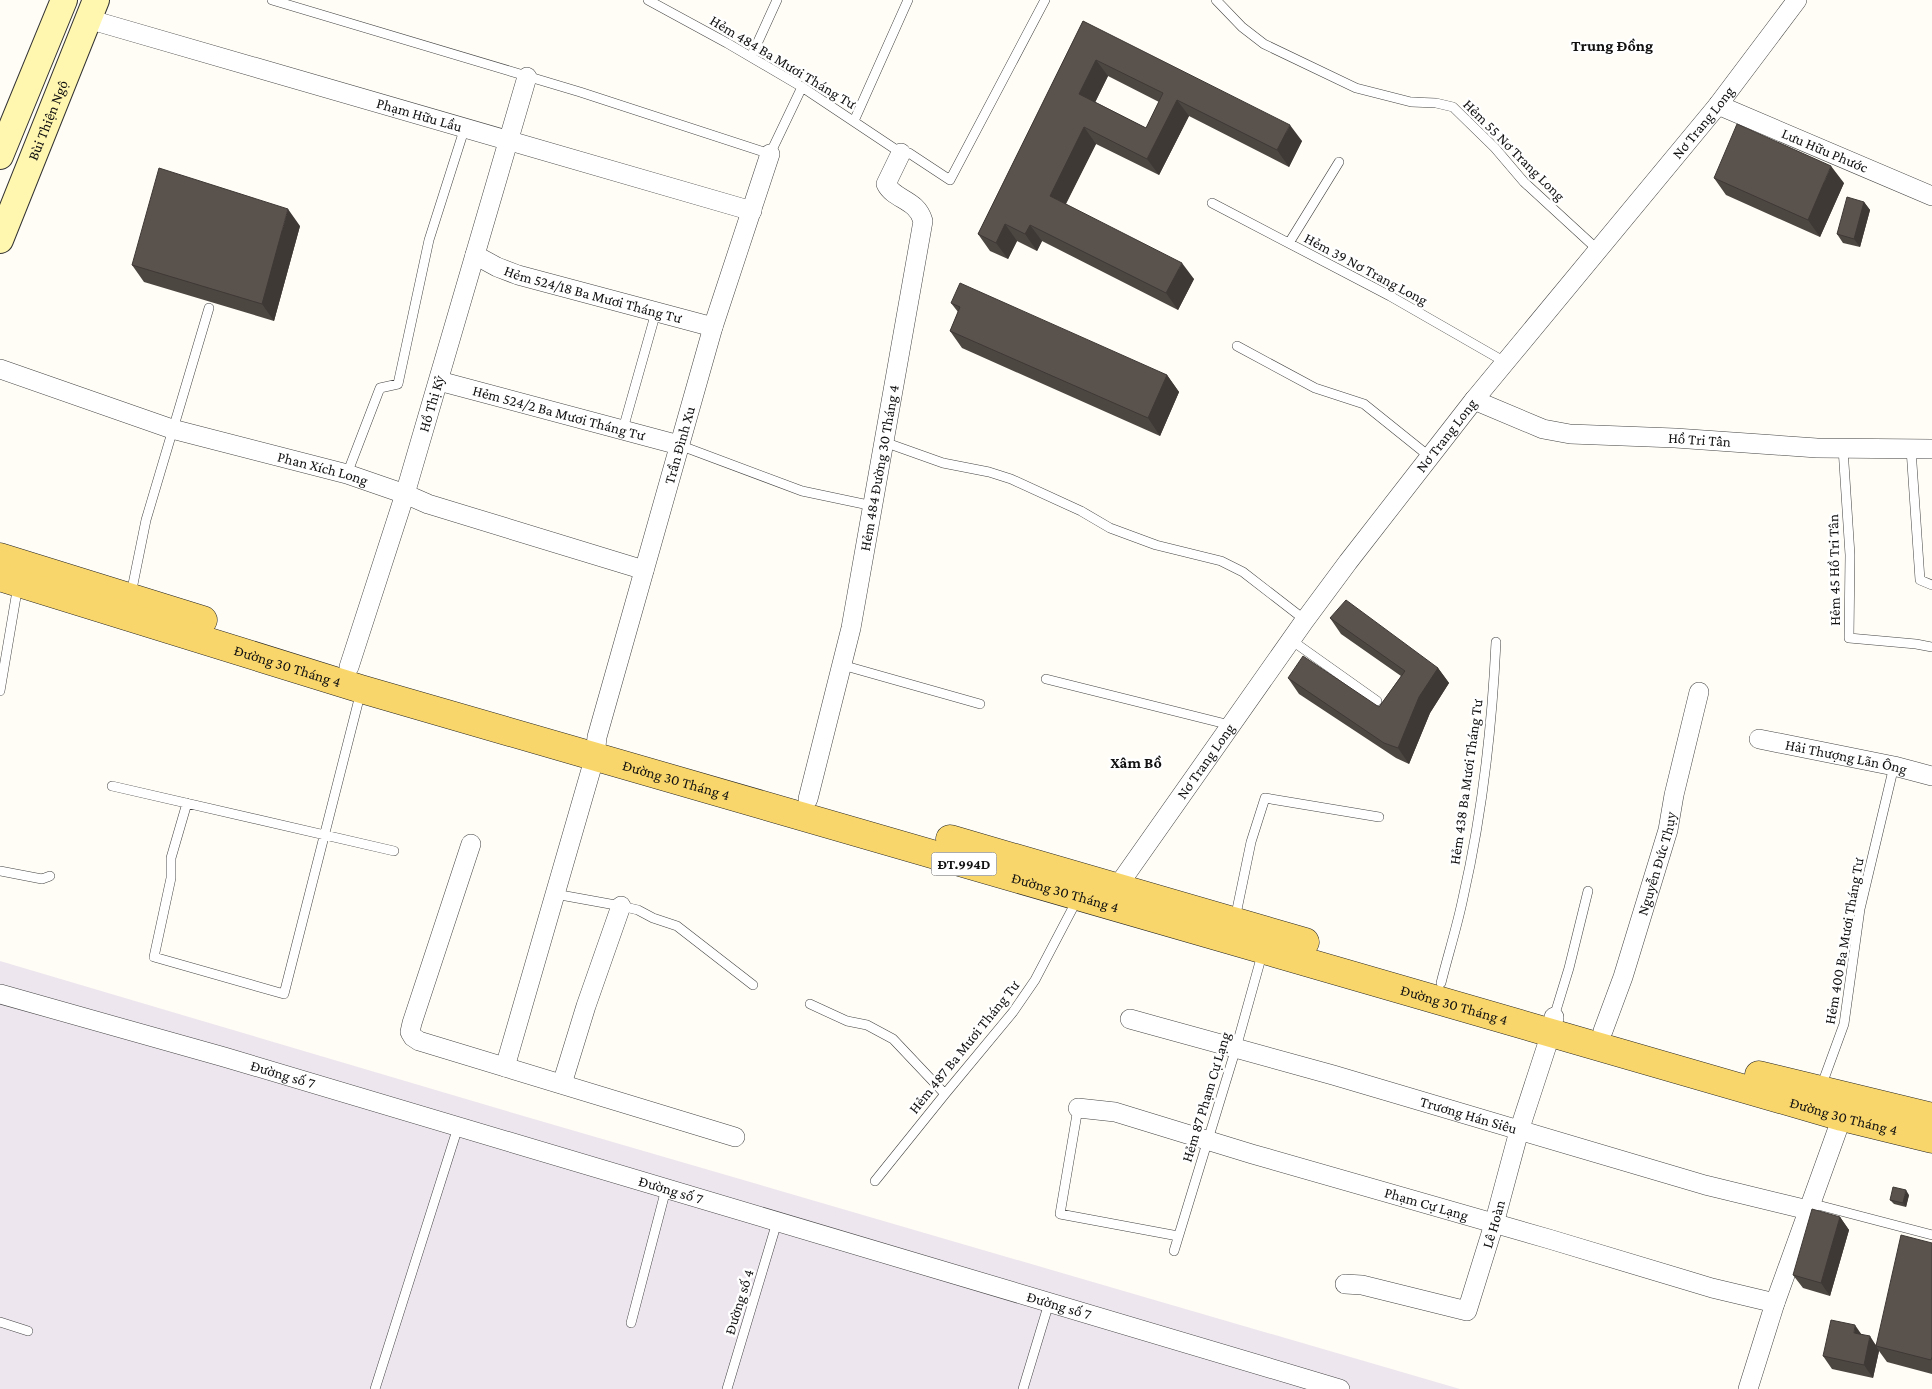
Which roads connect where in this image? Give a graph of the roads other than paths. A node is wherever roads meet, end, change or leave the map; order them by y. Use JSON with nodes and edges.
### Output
{"nodes":[{"id":1,"x":64,"y":0,"type":"edge"},
{"id":2,"x":272,"y":0,"type":"edge"},
{"id":3,"x":648,"y":0,"type":"edge"},
{"id":4,"x":776,"y":0,"type":"edge"},
{"id":5,"x":908,"y":0,"type":"edge"},
{"id":6,"x":1045,"y":0,"type":"edge"},
{"id":7,"x":1216,"y":0,"type":"edge"},
{"id":8,"x":1797,"y":0,"type":"edge"},
{"id":9,"x":92,"y":10,"type":"edge"},
{"id":10,"x":751,"y":57,"type":"junction"},
{"id":11,"x":527,"y":76,"type":"junction"},
{"id":12,"x":802,"y":87,"type":"junction"},
{"id":13,"x":1718,"y":105,"type":"junction"},
{"id":14,"x":854,"y":121,"type":"junction"},
{"id":15,"x":465,"y":127,"type":"junction"},
{"id":16,"x":509,"y":139,"type":"junction"},
{"id":17,"x":2,"y":147,"type":"edge"},
{"id":18,"x":901,"y":153,"type":"junction"},
{"id":19,"x":770,"y":154,"type":"junction"},
{"id":20,"x":35,"y":157,"type":"junction"},
{"id":21,"x":1339,"y":162,"type":"dead end"},
{"id":22,"x":1932,"y":196,"type":"edge"},
{"id":23,"x":1212,"y":203,"type":"dead end"},
{"id":24,"x":752,"y":210,"type":"junction"},
{"id":25,"x":0,"y":240,"type":"edge"},
{"id":26,"x":1290,"y":243,"type":"junction"},
{"id":27,"x":1598,"y":250,"type":"junction"},
{"id":28,"x":475,"y":255,"type":"junction"},
{"id":29,"x":209,"y":308,"type":"dead end"},
{"id":30,"x":656,"y":312,"type":"junction"},
{"id":31,"x":713,"y":328,"type":"junction"},
{"id":32,"x":1237,"y":346,"type":"dead end"},
{"id":33,"x":1505,"y":362,"type":"junction"},
{"id":34,"x":0,"y":370,"type":"edge"},
{"id":35,"x":439,"y":381,"type":"junction"},
{"id":36,"x":1474,"y":400,"type":"junction"},
{"id":37,"x":623,"y":429,"type":"junction"},
{"id":38,"x":172,"y":430,"type":"junction"},
{"id":39,"x":884,"y":442,"type":"junction"},
{"id":40,"x":679,"y":444,"type":"junction"},
{"id":41,"x":1843,"y":448,"type":"junction"},
{"id":42,"x":1911,"y":449,"type":"junction"},
{"id":43,"x":1932,"y":449,"type":"edge"},
{"id":44,"x":1430,"y":457,"type":"junction"},
{"id":45,"x":347,"y":474,"type":"junction"},
{"id":46,"x":406,"y":494,"type":"junction"},
{"id":47,"x":873,"y":506,"type":"junction"},
{"id":48,"x":0,"y":557,"type":"edge"},
{"id":49,"x":644,"y":570,"type":"junction"},
{"id":50,"x":9,"y":580,"type":"edge"},
{"id":51,"x":1932,"y":585,"type":"edge"},
{"id":52,"x":131,"y":597,"type":"junction"},
{"id":53,"x":1305,"y":620,"type":"junction"},
{"id":54,"x":1291,"y":640,"type":"junction"},
{"id":55,"x":1496,"y":642,"type":"dead end"},
{"id":56,"x":1932,"y":647,"type":"edge"},
{"id":57,"x":842,"y":665,"type":"junction"},
{"id":58,"x":355,"y":678,"type":"junction"},
{"id":59,"x":1046,"y":679,"type":"dead end"},
{"id":60,"x":0,"y":691,"type":"edge"},
{"id":61,"x":1699,"y":692,"type":"dead end"},
{"id":62,"x":1377,"y":701,"type":"dead end"},
{"id":63,"x":980,"y":704,"type":"dead end"},
{"id":64,"x":1230,"y":725,"type":"junction"},
{"id":65,"x":1759,"y":739,"type":"dead end"},
{"id":66,"x":596,"y":747,"type":"junction"},
{"id":67,"x":1894,"y":766,"type":"junction"},
{"id":68,"x":1932,"y":776,"type":"edge"},
{"id":69,"x":112,"y":786,"type":"dead end"},
{"id":70,"x":808,"y":799,"type":"junction"},
{"id":71,"x":187,"y":804,"type":"junction"},
{"id":72,"x":1379,"y":817,"type":"dead end"},
{"id":73,"x":324,"y":835,"type":"junction"},
{"id":74,"x":471,"y":844,"type":"dead end"},
{"id":75,"x":394,"y":852,"type":"dead end"},
{"id":76,"x":0,"y":871,"type":"edge"},
{"id":77,"x":50,"y":876,"type":"dead end"},
{"id":78,"x":1081,"y":887,"type":"junction"},
{"id":79,"x":1588,"y":891,"type":"dead end"},
{"id":80,"x":554,"y":894,"type":"junction"},
{"id":81,"x":1115,"y":897,"type":"junction"},
{"id":82,"x":621,"y":906,"type":"junction"},
{"id":83,"x":1235,"y":922,"type":"junction"},
{"id":84,"x":1263,"y":950,"type":"junction"},
{"id":85,"x":1441,"y":983,"type":"junction"},
{"id":86,"x":753,"y":985,"type":"dead end"},
{"id":87,"x":0,"y":994,"type":"edge"},
{"id":88,"x":810,"y":1004,"type":"dead end"},
{"id":89,"x":1130,"y":1019,"type":"dead end"},
{"id":90,"x":1552,"y":1025,"type":"junction"},
{"id":91,"x":1603,"y":1031,"type":"junction"},
{"id":92,"x":1236,"y":1048,"type":"junction"},
{"id":93,"x":505,"y":1067,"type":"junction"},
{"id":94,"x":562,"y":1084,"type":"junction"},
{"id":95,"x":1820,"y":1089,"type":"junction"},
{"id":96,"x":945,"y":1094,"type":"junction"},
{"id":97,"x":1078,"y":1108,"type":"joint"},
{"id":98,"x":1842,"y":1117,"type":"junction"},
{"id":99,"x":1932,"y":1117,"type":"edge"},
{"id":100,"x":458,"y":1127,"type":"junction"},
{"id":101,"x":1519,"y":1131,"type":"junction"},
{"id":102,"x":735,"y":1137,"type":"dead end"},
{"id":103,"x":1207,"y":1139,"type":"junction"},
{"id":104,"x":1932,"y":1139,"type":"edge"},
{"id":105,"x":875,"y":1181,"type":"dead end"},
{"id":106,"x":666,"y":1189,"type":"junction"},
{"id":107,"x":1809,"y":1207,"type":"junction"},
{"id":108,"x":777,"y":1222,"type":"junction"},
{"id":109,"x":1494,"y":1224,"type":"junction"},
{"id":110,"x":1932,"y":1235,"type":"edge"},
{"id":111,"x":1178,"y":1236,"type":"junction"},
{"id":112,"x":1174,"y":1250,"type":"dead end"},
{"id":113,"x":1345,"y":1284,"type":"dead end"},
{"id":114,"x":1049,"y":1303,"type":"junction"},
{"id":115,"x":1775,"y":1303,"type":"junction"},
{"id":116,"x":0,"y":1322,"type":"edge"},
{"id":117,"x":631,"y":1323,"type":"dead end"},
{"id":118,"x":28,"y":1331,"type":"dead end"},
{"id":119,"x":375,"y":1389,"type":"edge"},
{"id":120,"x":727,"y":1389,"type":"edge"},
{"id":121,"x":1023,"y":1389,"type":"edge"},
{"id":122,"x":1340,"y":1389,"type":"edge"},
{"id":123,"x":1748,"y":1389,"type":"edge"}],
"edges":[{"from":1,"to":17,"type":"main road","name":"Bùi Thiện Ngộ"},
{"from":2,"to":11,"type":"lane"},
{"from":3,"to":10,"type":"lane","name":"Hẻm 484 Ba Mươi Tháng Tư"},
{"from":4,"to":10,"type":"lane"},
{"from":5,"to":14,"type":"lane"},
{"from":6,"to":18,"type":"lane","name":"Hẻm 484 Ba Mươi Tháng Tư"},
{"from":7,"to":27,"type":"lane","name":"Hẻm 55 Nơ Trang Long"},
{"from":8,"to":13,"type":"street","name":"Nơ Trang Long"},
{"from":9,"to":15,"type":"street","name":"Phạm Hữu Lầu"},
{"from":9,"to":20,"type":"main road","name":"Bùi Thiện Ngộ"},
{"from":10,"to":12,"type":"lane","name":"Hẻm 484 Ba Mươi Tháng Tư"},
{"from":11,"to":16,"type":"street","name":"Hồ Thị Kỷ"},
{"from":11,"to":19,"type":"lane"},
{"from":12,"to":14,"type":"lane","name":"Hẻm 484 Ba Mươi Tháng Tư"},
{"from":12,"to":19,"type":"lane"},
{"from":13,"to":22,"type":"street","name":"Lưu Hữu Phước"},
{"from":13,"to":27,"type":"street","name":"Nơ Trang Long"},
{"from":14,"to":18,"type":"lane","name":"Hẻm 484 Ba Mươi Tháng Tư"},
{"from":15,"to":16,"type":"street","name":"Phạm Hữu Lầu"},
{"from":15,"to":45,"type":"lane"},
{"from":16,"to":24,"type":"street","name":"Phạm Hữu Lầu"},
{"from":16,"to":28,"type":"street","name":"Hồ Thị Kỷ"},
{"from":17,"to":20,"type":"main road"},
{"from":18,"to":39,"type":"street","name":"Hẻm 484 Đường 30 Tháng 4"},
{"from":19,"to":24,"type":"street","name":"Trần Đình Xu"},
{"from":20,"to":25,"type":"main road","name":"Bùi Thiện Ngộ"},
{"from":21,"to":26,"type":"lane"},
{"from":23,"to":26,"type":"lane","name":"Hẻm 39 Nơ Trang Long"},
{"from":24,"to":31,"type":"street","name":"Trần Đình Xu"},
{"from":26,"to":33,"type":"lane","name":"Hẻm 39 Nơ Trang Long"},
{"from":27,"to":33,"type":"street","name":"Nơ Trang Long"},
{"from":28,"to":30,"type":"street","name":"Hẻm 524/18 Ba Mươi Tháng Tư"},
{"from":28,"to":35,"type":"street","name":"Hồ Thị Kỷ"},
{"from":29,"to":38,"type":"lane"},
{"from":30,"to":31,"type":"street","name":"Hẻm 524/18 Ba Mươi Tháng Tư"},
{"from":30,"to":37,"type":"lane"},
{"from":31,"to":40,"type":"street","name":"Trần Đình Xu"},
{"from":32,"to":44,"type":"lane"},
{"from":33,"to":36,"type":"street","name":"Nơ Trang Long"},
{"from":34,"to":38,"type":"street","name":"Phan Xích Long"},
{"from":35,"to":37,"type":"street","name":"Hẻm 524/2 Ba Mươi Tháng Tư"},
{"from":35,"to":46,"type":"street","name":"Hồ Thị Kỷ"},
{"from":36,"to":41,"type":"street","name":"Hồ Tri Tân"},
{"from":36,"to":44,"type":"street","name":"Nơ Trang Long"},
{"from":37,"to":40,"type":"street","name":"Hẻm 524/2 Ba Mươi Tháng Tư"},
{"from":38,"to":45,"type":"street","name":"Phan Xích Long"},
{"from":38,"to":52,"type":"lane"},
{"from":39,"to":47,"type":"street","name":"Hẻm 484 Đường 30 Tháng 4"},
{"from":39,"to":53,"type":"lane"},
{"from":40,"to":47,"type":"lane"},
{"from":40,"to":49,"type":"street","name":"Trần Đình Xu"},
{"from":41,"to":42,"type":"street","name":"Hồ Tri Tân"},
{"from":41,"to":56,"type":"lane","name":"Hẻm 45 Hồ Tri Tân"},
{"from":42,"to":43,"type":"street","name":"Hồ Tri Tân"},
{"from":42,"to":51,"type":"lane"},
{"from":44,"to":53,"type":"street","name":"Nơ Trang Long"},
{"from":45,"to":46,"type":"street","name":"Phan Xích Long"},
{"from":46,"to":49,"type":"street","name":"Phan Xích Long"},
{"from":46,"to":58,"type":"street","name":"Hồ Thị Kỷ"},
{"from":47,"to":57,"type":"street","name":"Hẻm 484 Đường 30 Tháng 4"},
{"from":48,"to":52,"type":"main road","name":"Đường 30 Tháng 4","number":"ĐT.994D"},
{"from":49,"to":66,"type":"street","name":"Trần Đình Xu"},
{"from":50,"to":58,"type":"main road","name":"Đường 30 Tháng 4","number":"ĐT.994D"},
{"from":50,"to":60,"type":"lane"},
{"from":52,"to":58,"type":"main road","name":"Đường 30 Tháng 4","number":"ĐT.994D"},
{"from":53,"to":54,"type":"street","name":"Nơ Trang Long"},
{"from":54,"to":62,"type":"lane"},
{"from":54,"to":64,"type":"street","name":"Nơ Trang Long"},
{"from":55,"to":85,"type":"lane","name":"Hẻm 438 Ba Mươi Tháng Tư"},
{"from":57,"to":63,"type":"lane"},
{"from":57,"to":70,"type":"street","name":"Hẻm 484 Đường 30 Tháng 4"},
{"from":58,"to":66,"type":"main road","name":"Đường 30 Tháng 4","number":"ĐT.994D"},
{"from":58,"to":73,"type":"lane"},
{"from":59,"to":64,"type":"lane"},
{"from":61,"to":91,"type":"street","name":"Nguyễn Đức Thụy"},
{"from":64,"to":81,"type":"street","name":"Nơ Trang Long"},
{"from":65,"to":67,"type":"street","name":"Hải Thượng Lãn Ông"},
{"from":66,"to":70,"type":"main road","name":"Đường 30 Tháng 4","number":"ĐT.994D"},
{"from":66,"to":78,"type":"main road","name":"Đường 30 Tháng 4","number":"ĐT.994D"},
{"from":66,"to":80,"type":"street","name":"Trần Đình Xu"},
{"from":67,"to":68,"type":"street","name":"Hải Thượng Lãn Ông"},
{"from":67,"to":95,"type":"lane","name":"Hẻm 400 Ba Mươi Tháng Tư"},
{"from":69,"to":71,"type":"lane"},
{"from":70,"to":78,"type":"main road","name":"Đường 30 Tháng 4","number":"ĐT.994D"},
{"from":71,"to":73,"type":"lane"},
{"from":71,"to":73,"type":"lane"},
{"from":72,"to":83,"type":"lane"},
{"from":73,"to":75,"type":"lane"},
{"from":74,"to":93,"type":"street"},
{"from":76,"to":77,"type":"lane"},
{"from":78,"to":81,"type":"main road","name":"Đường 30 Tháng 4","number":"ĐT.994D"},
{"from":78,"to":96,"type":"lane","name":"Hẻm 487 Ba Mươi Tháng Tư"},
{"from":79,"to":90,"type":"lane"},
{"from":80,"to":82,"type":"lane"},
{"from":80,"to":93,"type":"street","name":"Trần Đình Xu"},
{"from":81,"to":83,"type":"main road","name":"Đường 30 Tháng 4","number":"ĐT.994D"},
{"from":81,"to":84,"type":"main road","name":"Đường 30 Tháng 4","number":"ĐT.994D"},
{"from":82,"to":86,"type":"lane"},
{"from":82,"to":94,"type":"street"},
{"from":83,"to":85,"type":"main road","name":"Đường 30 Tháng 4","number":"ĐT.994D"},
{"from":84,"to":90,"type":"main road","name":"Đường 30 Tháng 4","number":"ĐT.994D"},
{"from":84,"to":92,"type":"lane","name":"Hẻm 87 Phạm Cự Lạng"},
{"from":85,"to":90,"type":"main road","name":"Đường 30 Tháng 4","number":"ĐT.994D"},
{"from":87,"to":100,"type":"street","name":"Đường số 7"},
{"from":88,"to":96,"type":"lane"},
{"from":89,"to":92,"type":"street","name":"Trương Hán Siêu"},
{"from":90,"to":91,"type":"main road","name":"Đường 30 Tháng 4","number":"ĐT.994D"},
{"from":90,"to":98,"type":"main road","name":"Đường 30 Tháng 4","number":"ĐT.994D"},
{"from":90,"to":101,"type":"street","name":"Lê Hoàn"},
{"from":91,"to":95,"type":"main road","name":"Đường 30 Tháng 4","number":"ĐT.994D"},
{"from":92,"to":101,"type":"street","name":"Trương Hán Siêu"},
{"from":92,"to":103,"type":"lane","name":"Hẻm 87 Phạm Cự Lạng"},
{"from":93,"to":94,"type":"street"},
{"from":94,"to":102,"type":"street"},
{"from":95,"to":99,"type":"main road","name":"Đường 30 Tháng 4","number":"ĐT.994D"},
{"from":96,"to":105,"type":"lane","name":"Hẻm 487 Ba Mươi Tháng Tư"},
{"from":97,"to":103,"type":"street","name":"Phạm Cự Lạng"},
{"from":97,"to":111,"type":"lane"},
{"from":98,"to":104,"type":"main road","name":"Đường 30 Tháng 4","number":"ĐT.994D"},
{"from":98,"to":107,"type":"street"},
{"from":100,"to":106,"type":"street","name":"Đường số 7"},
{"from":100,"to":119,"type":"lane"},
{"from":101,"to":107,"type":"street","name":"Trương Hán Siêu"},
{"from":101,"to":109,"type":"street","name":"Lê Hoàn"},
{"from":103,"to":109,"type":"street","name":"Phạm Cự Lạng"},
{"from":103,"to":111,"type":"lane","name":"Hẻm 87 Phạm Cự Lạng"},
{"from":106,"to":108,"type":"street","name":"Đường số 7"},
{"from":106,"to":117,"type":"lane"},
{"from":107,"to":110,"type":"lane"},
{"from":107,"to":115,"type":"street"},
{"from":108,"to":114,"type":"street","name":"Đường số 7"},
{"from":108,"to":120,"type":"lane","name":"Đường số 4"},
{"from":109,"to":113,"type":"street","name":"Lê Hoàn"},
{"from":109,"to":115,"type":"street","name":"Phạm Cự Lạng"},
{"from":111,"to":112,"type":"lane","name":"Hẻm 87 Phạm Cự Lạng"},
{"from":114,"to":121,"type":"lane"},
{"from":114,"to":122,"type":"street","name":"Đường số 7"},
{"from":115,"to":123,"type":"street"},
{"from":116,"to":118,"type":"lane"}]}
